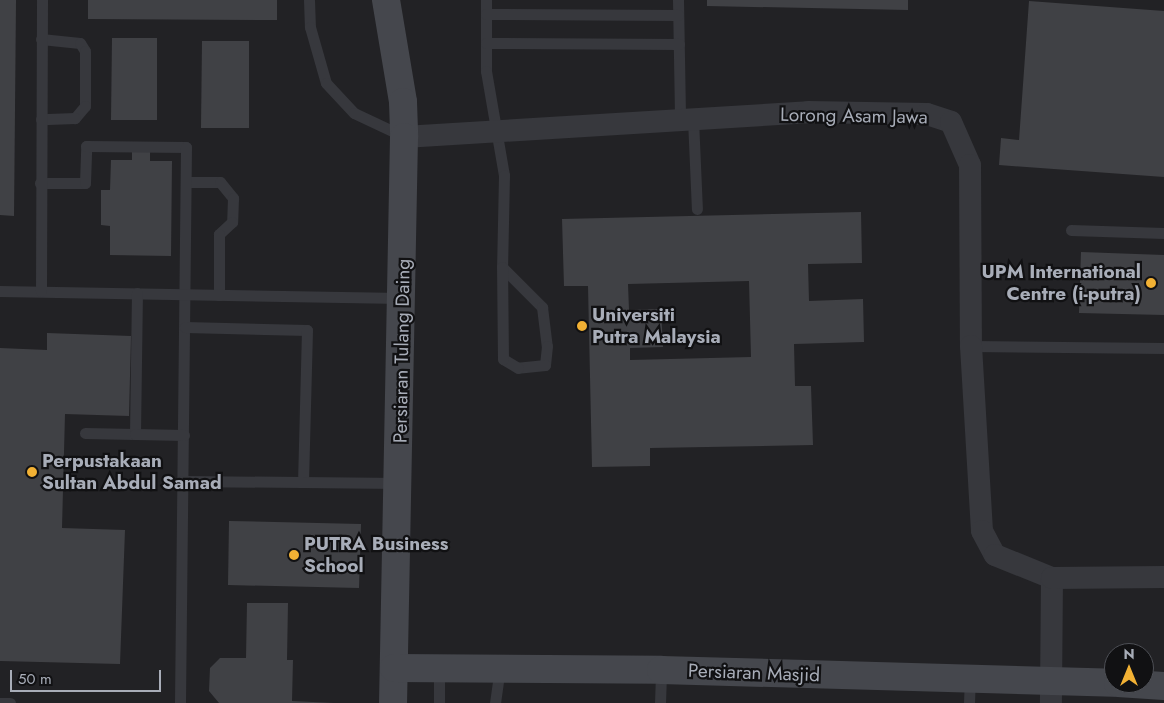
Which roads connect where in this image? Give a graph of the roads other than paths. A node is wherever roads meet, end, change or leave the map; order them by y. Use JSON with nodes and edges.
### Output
{"nodes":[{"id":1,"x":42,"y":0,"type":"edge"},
{"id":2,"x":309,"y":0,"type":"edge"},
{"id":3,"x":386,"y":0,"type":"edge"},
{"id":4,"x":486,"y":0,"type":"edge"},
{"id":5,"x":678,"y":0,"type":"edge"},
{"id":6,"x":486,"y":14,"type":"junction"},
{"id":7,"x":678,"y":15,"type":"junction"},
{"id":8,"x":41,"y":39,"type":"junction"},
{"id":9,"x":486,"y":43,"type":"junction"},
{"id":10,"x":679,"y":44,"type":"junction"},
{"id":11,"x":41,"y":119,"type":"junction"},
{"id":12,"x":686,"y":119,"type":"junction"},
{"id":13,"x":496,"y":130,"type":"junction"},
{"id":14,"x":404,"y":137,"type":"junction"},
{"id":15,"x":186,"y":182,"type":"junction"},
{"id":16,"x":40,"y":183,"type":"junction"},
{"id":17,"x":697,"y":209,"type":"dead end"},
{"id":18,"x":1071,"y":230,"type":"dead end"},
{"id":19,"x":1164,"y":233,"type":"edge"},
{"id":20,"x":502,"y":268,"type":"junction"},
{"id":21,"x":0,"y":290,"type":"edge"},
{"id":22,"x":41,"y":291,"type":"junction"},
{"id":23,"x":137,"y":293,"type":"junction"},
{"id":24,"x":186,"y":294,"type":"junction"},
{"id":25,"x":218,"y":295,"type":"junction"},
{"id":26,"x":404,"y":298,"type":"junction"},
{"id":27,"x":185,"y":327,"type":"junction"},
{"id":28,"x":971,"y":346,"type":"junction"},
{"id":29,"x":1164,"y":348,"type":"edge"},
{"id":30,"x":85,"y":433,"type":"dead end"},
{"id":31,"x":135,"y":434,"type":"junction"},
{"id":32,"x":184,"y":435,"type":"junction"},
{"id":33,"x":183,"y":481,"type":"junction"},
{"id":34,"x":303,"y":482,"type":"junction"},
{"id":35,"x":399,"y":482,"type":"junction"},
{"id":36,"x":1164,"y":576,"type":"edge"},
{"id":37,"x":1052,"y":578,"type":"junction"},
{"id":38,"x":394,"y":668,"type":"junction"},
{"id":39,"x":439,"y":668,"type":"junction"},
{"id":40,"x":500,"y":669,"type":"junction"},
{"id":41,"x":661,"y":670,"type":"junction"},
{"id":42,"x":1104,"y":684,"type":"edge"},
{"id":43,"x":969,"y":691,"type":"edge"},
{"id":44,"x":1051,"y":691,"type":"edge"},
{"id":45,"x":0,"y":703,"type":"edge"},
{"id":46,"x":10,"y":703,"type":"edge"},
{"id":47,"x":180,"y":703,"type":"edge"},
{"id":48,"x":393,"y":703,"type":"edge"},
{"id":49,"x":439,"y":703,"type":"edge"},
{"id":50,"x":495,"y":703,"type":"edge"},
{"id":51,"x":660,"y":703,"type":"edge"}],
"edges":[{"from":1,"to":8,"type":"lane"},
{"from":2,"to":14,"type":"lane"},
{"from":3,"to":14,"type":"street","name":"Persiaran Tulang Daing"},
{"from":4,"to":6,"type":"lane"},
{"from":5,"to":7,"type":"lane"},
{"from":6,"to":7,"type":"lane"},
{"from":6,"to":9,"type":"lane"},
{"from":7,"to":10,"type":"lane"},
{"from":8,"to":11,"type":"lane"},
{"from":8,"to":11,"type":"lane"},
{"from":9,"to":10,"type":"lane"},
{"from":9,"to":13,"type":"lane"},
{"from":10,"to":12,"type":"lane"},
{"from":11,"to":16,"type":"lane"},
{"from":12,"to":13,"type":"street","name":"Lorong Asam Jawa"},
{"from":12,"to":17,"type":"lane"},
{"from":12,"to":28,"type":"street","name":"Lorong Asam Jawa"},
{"from":13,"to":14,"type":"street","name":"Lorong Asam Jawa"},
{"from":13,"to":20,"type":"lane"},
{"from":14,"to":26,"type":"street","name":"Persiaran Tulang Daing"},
{"from":15,"to":16,"type":"lane"},
{"from":15,"to":24,"type":"lane"},
{"from":15,"to":25,"type":"lane"},
{"from":16,"to":22,"type":"lane"},
{"from":18,"to":19,"type":"lane"},
{"from":20,"to":20,"type":"lane"},
{"from":21,"to":22,"type":"lane"},
{"from":22,"to":23,"type":"lane"},
{"from":23,"to":24,"type":"lane"},
{"from":23,"to":31,"type":"lane"},
{"from":24,"to":25,"type":"lane"},
{"from":24,"to":27,"type":"lane"},
{"from":25,"to":26,"type":"lane"},
{"from":26,"to":35,"type":"street","name":"Persiaran Tulang Daing"},
{"from":27,"to":32,"type":"lane"},
{"from":27,"to":34,"type":"lane"},
{"from":28,"to":29,"type":"lane"},
{"from":28,"to":37,"type":"street","name":"Lorong Asam Jawa"},
{"from":30,"to":31,"type":"lane"},
{"from":31,"to":32,"type":"lane"},
{"from":32,"to":33,"type":"lane"},
{"from":33,"to":34,"type":"lane"},
{"from":33,"to":47,"type":"lane"},
{"from":34,"to":35,"type":"lane"},
{"from":35,"to":38,"type":"street","name":"Persiaran Tulang Daing"},
{"from":36,"to":37,"type":"street","name":"Lorong Asam Jawa"},
{"from":37,"to":44,"type":"street"},
{"from":38,"to":39,"type":"street","name":"Persiaran Masjid"},
{"from":38,"to":48,"type":"street","name":"Persiaran Tulang Daing"},
{"from":39,"to":40,"type":"street","name":"Persiaran Masjid"},
{"from":39,"to":49,"type":"lane"},
{"from":40,"to":41,"type":"street","name":"Persiaran Masjid"},
{"from":40,"to":50,"type":"lane"},
{"from":41,"to":43,"type":"street","name":"Persiaran Masjid"},
{"from":41,"to":51,"type":"lane"},
{"from":42,"to":44,"type":"street","name":"Persiaran Masjid"},
{"from":43,"to":44,"type":"street","name":"Persiaran Masjid"},
{"from":45,"to":46,"type":"lane"}]}
